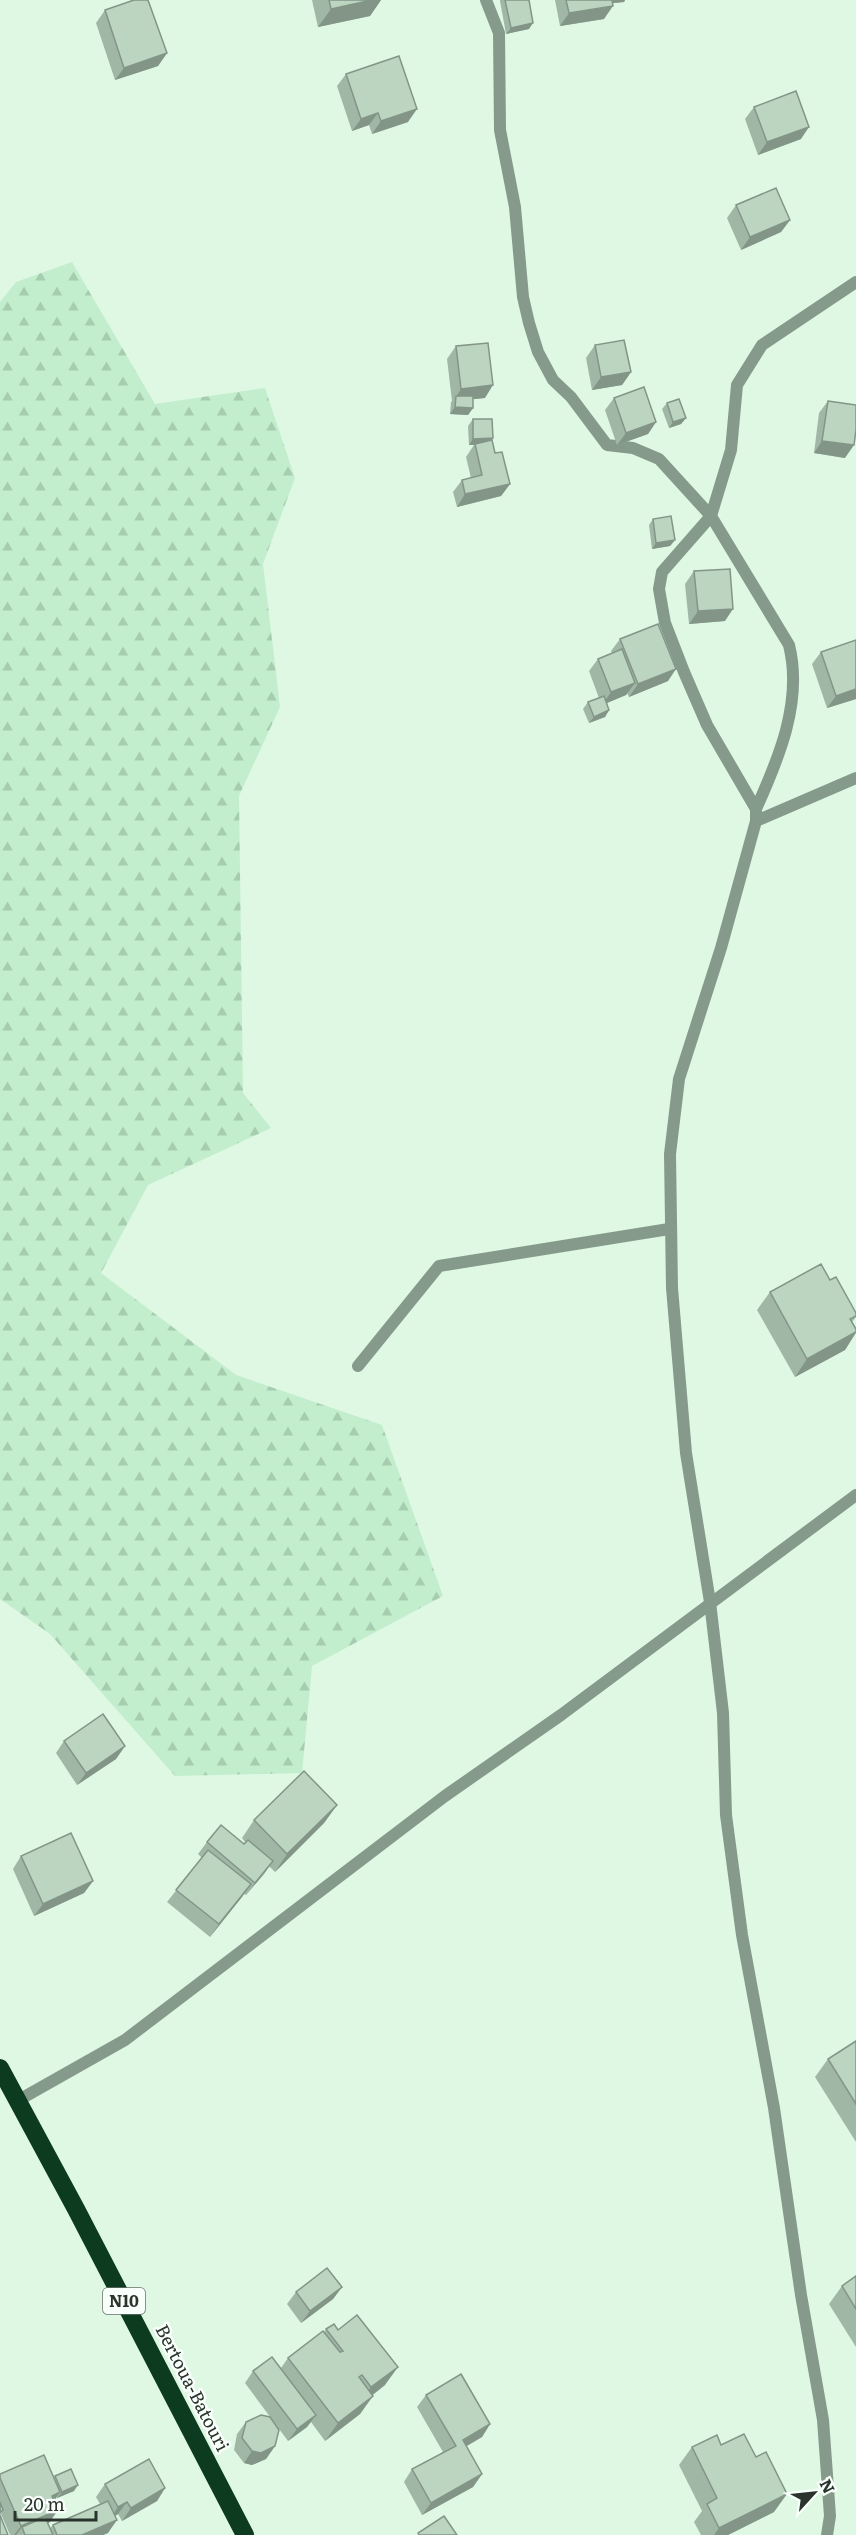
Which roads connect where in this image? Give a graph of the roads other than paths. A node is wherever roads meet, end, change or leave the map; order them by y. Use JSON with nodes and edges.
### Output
{"nodes":[{"id":1,"x":486,"y":0,"type":"edge"},
{"id":2,"x":856,"y":282,"type":"edge"},
{"id":3,"x":711,"y":516,"type":"junction"},
{"id":4,"x":856,"y":778,"type":"edge"},
{"id":5,"x":756,"y":815,"type":"junction"},
{"id":6,"x":669,"y":1229,"type":"junction"},
{"id":7,"x":358,"y":1366,"type":"dead end"},
{"id":8,"x":856,"y":1495,"type":"edge"},
{"id":9,"x":710,"y":1602,"type":"junction"},
{"id":10,"x":0,"y":2068,"type":"edge"},
{"id":11,"x":17,"y":2101,"type":"junction"},
{"id":12,"x":245,"y":2535,"type":"edge"},
{"id":13,"x":828,"y":2535,"type":"edge"}],
"edges":[{"from":1,"to":3,"type":"street"},
{"from":2,"to":3,"type":"street"},
{"from":3,"to":5,"type":"street"},
{"from":3,"to":5,"type":"street"},
{"from":4,"to":5,"type":"street"},
{"from":5,"to":6,"type":"street"},
{"from":6,"to":7,"type":"street"},
{"from":6,"to":9,"type":"street"},
{"from":8,"to":9,"type":"street"},
{"from":9,"to":11,"type":"street"},
{"from":9,"to":13,"type":"street"},
{"from":10,"to":11,"type":"highway","name":"Bertoua-Batouri","number":"N10"},
{"from":11,"to":12,"type":"highway","name":"Bertoua-Batouri","number":"N10"}]}
